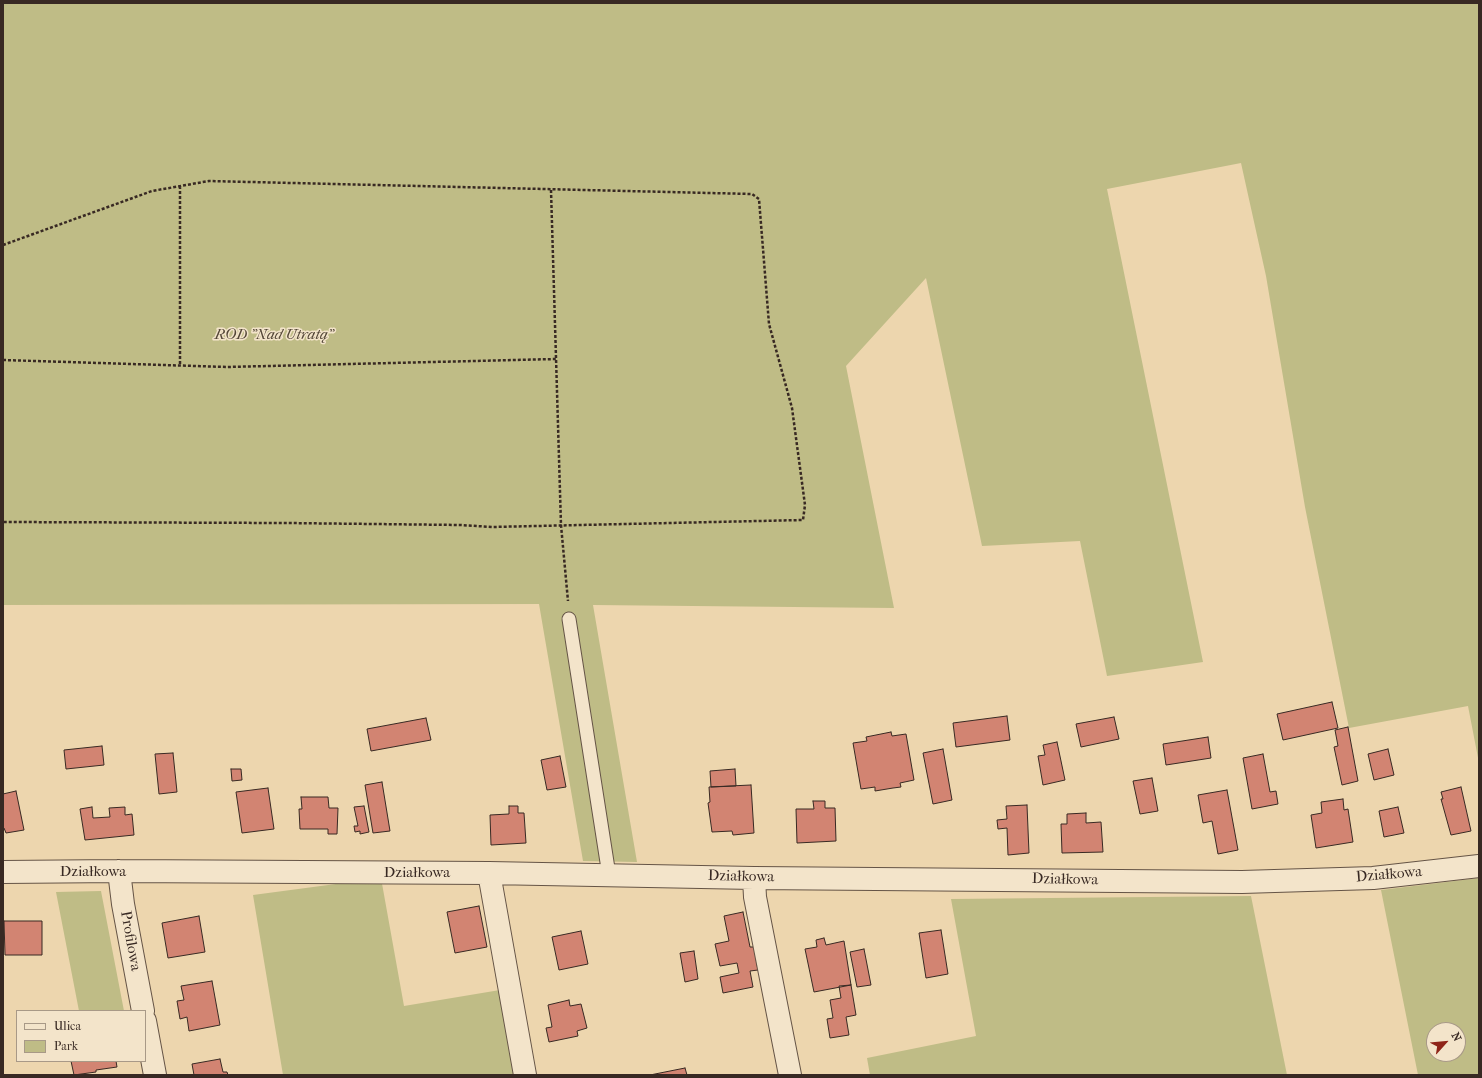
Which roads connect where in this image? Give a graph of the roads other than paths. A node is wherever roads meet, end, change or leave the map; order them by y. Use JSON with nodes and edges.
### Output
{"nodes":[{"id":1,"x":569,"y":619,"type":"road end"},
{"id":2,"x":1479,"y":866,"type":"edge"},
{"id":3,"x":119,"y":871,"type":"junction"},
{"id":4,"x":3,"y":872,"type":"edge"},
{"id":5,"x":490,"y":873,"type":"junction"},
{"id":6,"x":609,"y":875,"type":"junction"},
{"id":7,"x":754,"y":878,"type":"junction"},
{"id":8,"x":143,"y":1010,"type":"edge"},
{"id":9,"x":146,"y":1026,"type":"edge"},
{"id":10,"x":155,"y":1075,"type":"edge"},
{"id":11,"x":525,"y":1075,"type":"edge"},
{"id":12,"x":790,"y":1075,"type":"edge"}],
"edges":[{"from":1,"to":6,"type":"lane"},
{"from":2,"to":7,"type":"street","name":"Działkowa"},
{"from":3,"to":4,"type":"street","name":"Działkowa"},
{"from":3,"to":5,"type":"street","name":"Działkowa"},
{"from":3,"to":8,"type":"street","name":"Profilowa"},
{"from":5,"to":6,"type":"street","name":"Działkowa"},
{"from":5,"to":11,"type":"street"},
{"from":6,"to":7,"type":"street","name":"Działkowa"},
{"from":7,"to":12,"type":"street"},
{"from":9,"to":10,"type":"street"}]}
